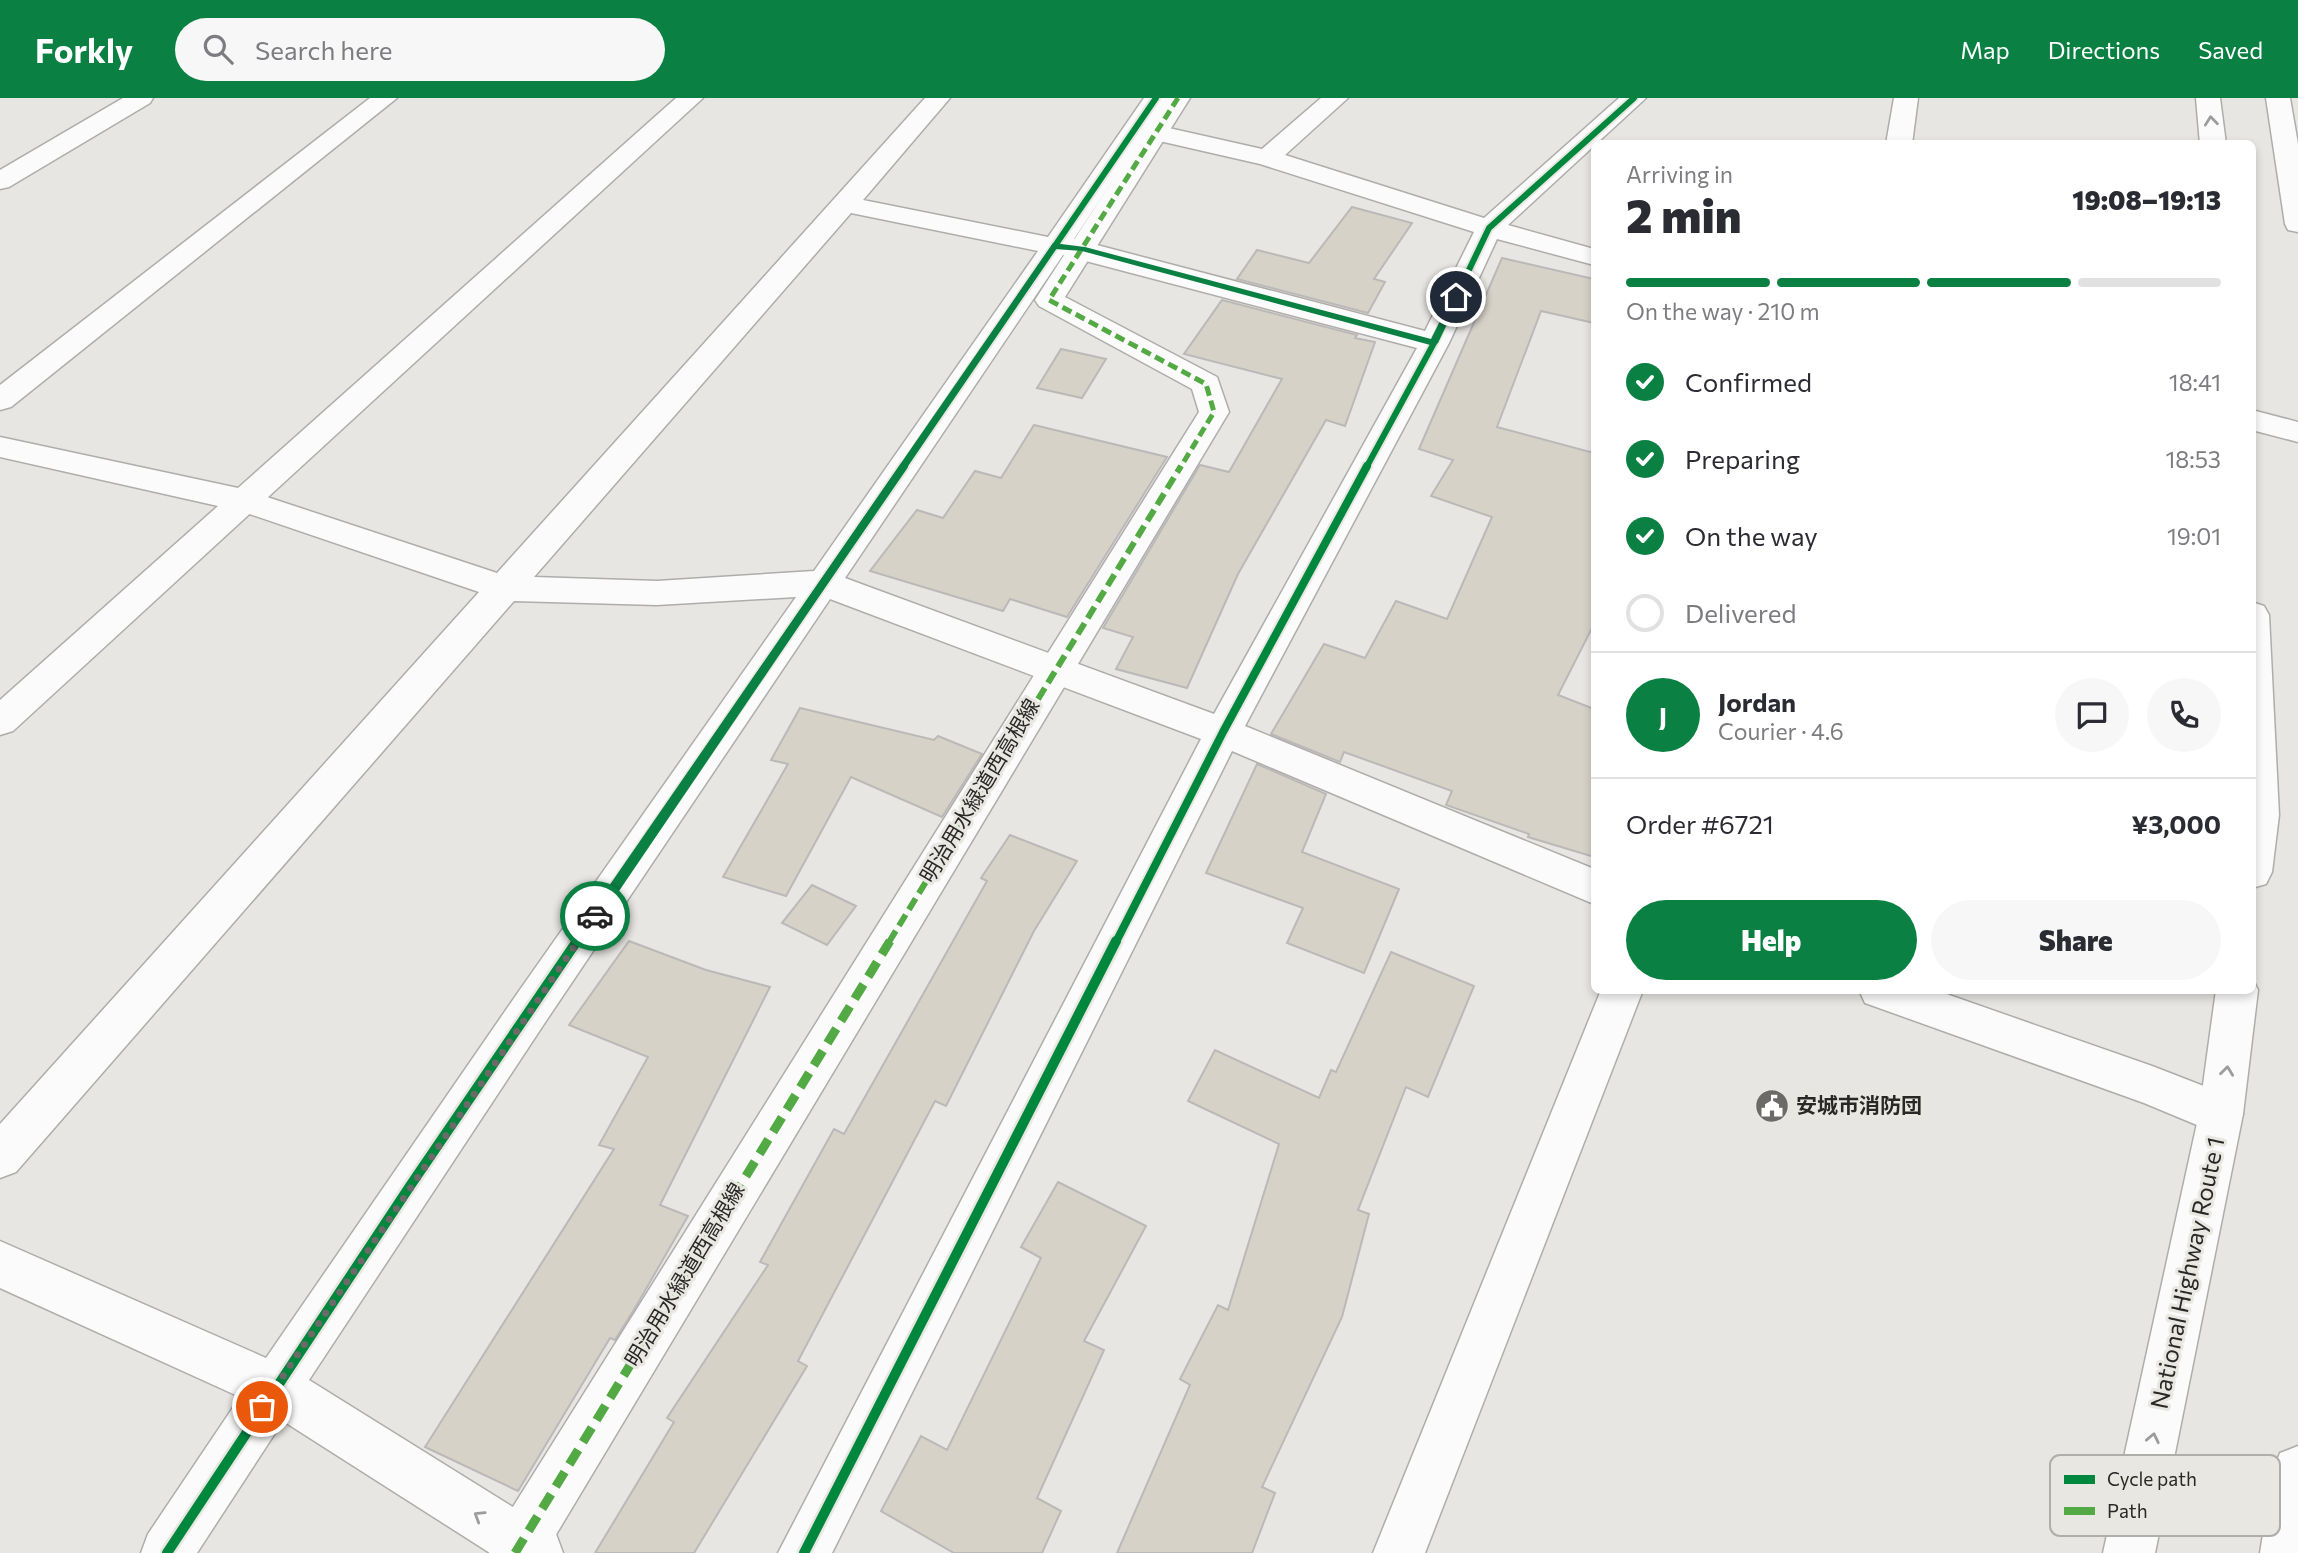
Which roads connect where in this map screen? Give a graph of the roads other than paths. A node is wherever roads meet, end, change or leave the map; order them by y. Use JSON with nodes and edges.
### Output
{"nodes":[{"id":1,"x":141,"y":98,"type":"edge"},
{"id":2,"x":385,"y":98,"type":"edge"},
{"id":3,"x":691,"y":98,"type":"edge"},
{"id":4,"x":938,"y":98,"type":"edge"},
{"id":5,"x":1178,"y":98,"type":"edge"},
{"id":6,"x":1336,"y":98,"type":"edge"},
{"id":7,"x":1634,"y":98,"type":"edge"},
{"id":8,"x":1906,"y":98,"type":"edge"},
{"id":9,"x":2208,"y":98,"type":"edge"},
{"id":10,"x":2278,"y":98,"type":"edge"},
{"id":11,"x":1149,"y":120,"type":"edge"},
{"id":12,"x":1900,"y":140,"type":"edge"},
{"id":13,"x":2213,"y":140,"type":"edge"},
{"id":14,"x":1266,"y":158,"type":"junction"},
{"id":15,"x":0,"y":181,"type":"edge"},
{"id":16,"x":844,"y":204,"type":"junction"},
{"id":17,"x":2298,"y":224,"type":"edge"},
{"id":18,"x":1489,"y":228,"type":"junction"},
{"id":19,"x":1067,"y":247,"type":"junction"},
{"id":20,"x":1591,"y":256,"type":"edge"},
{"id":21,"x":1434,"y":343,"type":"junction"},
{"id":22,"x":0,"y":400,"type":"edge"},
{"id":23,"x":2256,"y":421,"type":"edge"},
{"id":24,"x":2298,"y":432,"type":"edge"},
{"id":25,"x":0,"y":447,"type":"edge"},
{"id":26,"x":243,"y":500,"type":"junction"},
{"id":27,"x":822,"y":583,"type":"junction"},
{"id":28,"x":504,"y":588,"type":"junction"},
{"id":29,"x":1054,"y":669,"type":"junction"},
{"id":30,"x":2256,"y":715,"type":"edge"},
{"id":31,"x":0,"y":722,"type":"edge"},
{"id":32,"x":1223,"y":732,"type":"junction"},
{"id":33,"x":2256,"y":844,"type":"edge"},
{"id":34,"x":1591,"y":886,"type":"edge"},
{"id":35,"x":1620,"y":994,"type":"edge"},
{"id":36,"x":1891,"y":994,"type":"edge"},
{"id":37,"x":2236,"y":994,"type":"edge"},
{"id":38,"x":2221,"y":1114,"type":"junction"},
{"id":39,"x":0,"y":1157,"type":"edge"},
{"id":40,"x":0,"y":1264,"type":"edge"},
{"id":41,"x":275,"y":1387,"type":"junction"},
{"id":42,"x":2150,"y":1455,"type":"edge"},
{"id":43,"x":2298,"y":1471,"type":"edge"},
{"id":44,"x":524,"y":1550,"type":"edge"},
{"id":45,"x":167,"y":1553,"type":"edge"},
{"id":46,"x":804,"y":1553,"type":"edge"},
{"id":47,"x":1399,"y":1553,"type":"edge"},
{"id":48,"x":2286,"y":1553,"type":"edge"}],
"edges":[{"from":1,"to":15,"type":"main road"},
{"from":2,"to":22,"type":"main road"},
{"from":3,"to":26,"type":"main road"},
{"from":4,"to":16,"type":"main road"},
{"from":5,"to":11,"type":"main road","name":"明治用水緑道西高根線"},
{"from":6,"to":14,"type":"main road"},
{"from":7,"to":18,"type":"main road"},
{"from":8,"to":12,"type":"main road"},
{"from":13,"to":9,"type":"main road","one_way":true},
{"from":10,"to":17,"type":"main road"},
{"from":11,"to":14,"type":"main road"},
{"from":11,"to":19,"type":"main road","name":"明治用水緑道西高根線"},
{"from":14,"to":18,"type":"main road"},
{"from":16,"to":19,"type":"main road"},
{"from":16,"to":28,"type":"main road"},
{"from":18,"to":20,"type":"main road"},
{"from":18,"to":21,"type":"main road"},
{"from":19,"to":21,"type":"main road"},
{"from":19,"to":27,"type":"main road"},
{"from":19,"to":29,"type":"main road","name":"明治用水緑道西高根線"},
{"from":21,"to":32,"type":"main road"},
{"from":23,"to":24,"type":"main road"},
{"from":25,"to":26,"type":"main road"},
{"from":26,"to":28,"type":"main road"},
{"from":26,"to":31,"type":"main road"},
{"from":27,"to":28,"type":"main road"},
{"from":27,"to":29,"type":"main road"},
{"from":27,"to":41,"type":"main road"},
{"from":28,"to":39,"type":"main road"},
{"from":29,"to":32,"type":"main road"},
{"from":29,"to":44,"type":"main road","name":"明治用水緑道西高根線"},
{"from":30,"to":33,"type":"main road"},
{"from":32,"to":34,"type":"main road"},
{"from":32,"to":46,"type":"main road"},
{"from":35,"to":47,"type":"main road"},
{"from":36,"to":38,"type":"main road"},
{"from":38,"to":37,"type":"main road","name":"National Highway Route 1","one_way":true},
{"from":42,"to":38,"type":"main road","name":"National Highway Route 1","one_way":true},
{"from":40,"to":41,"type":"main road"},
{"from":44,"to":41,"type":"main road","one_way":true},
{"from":41,"to":45,"type":"main road"},
{"from":43,"to":48,"type":"main road"}]}
